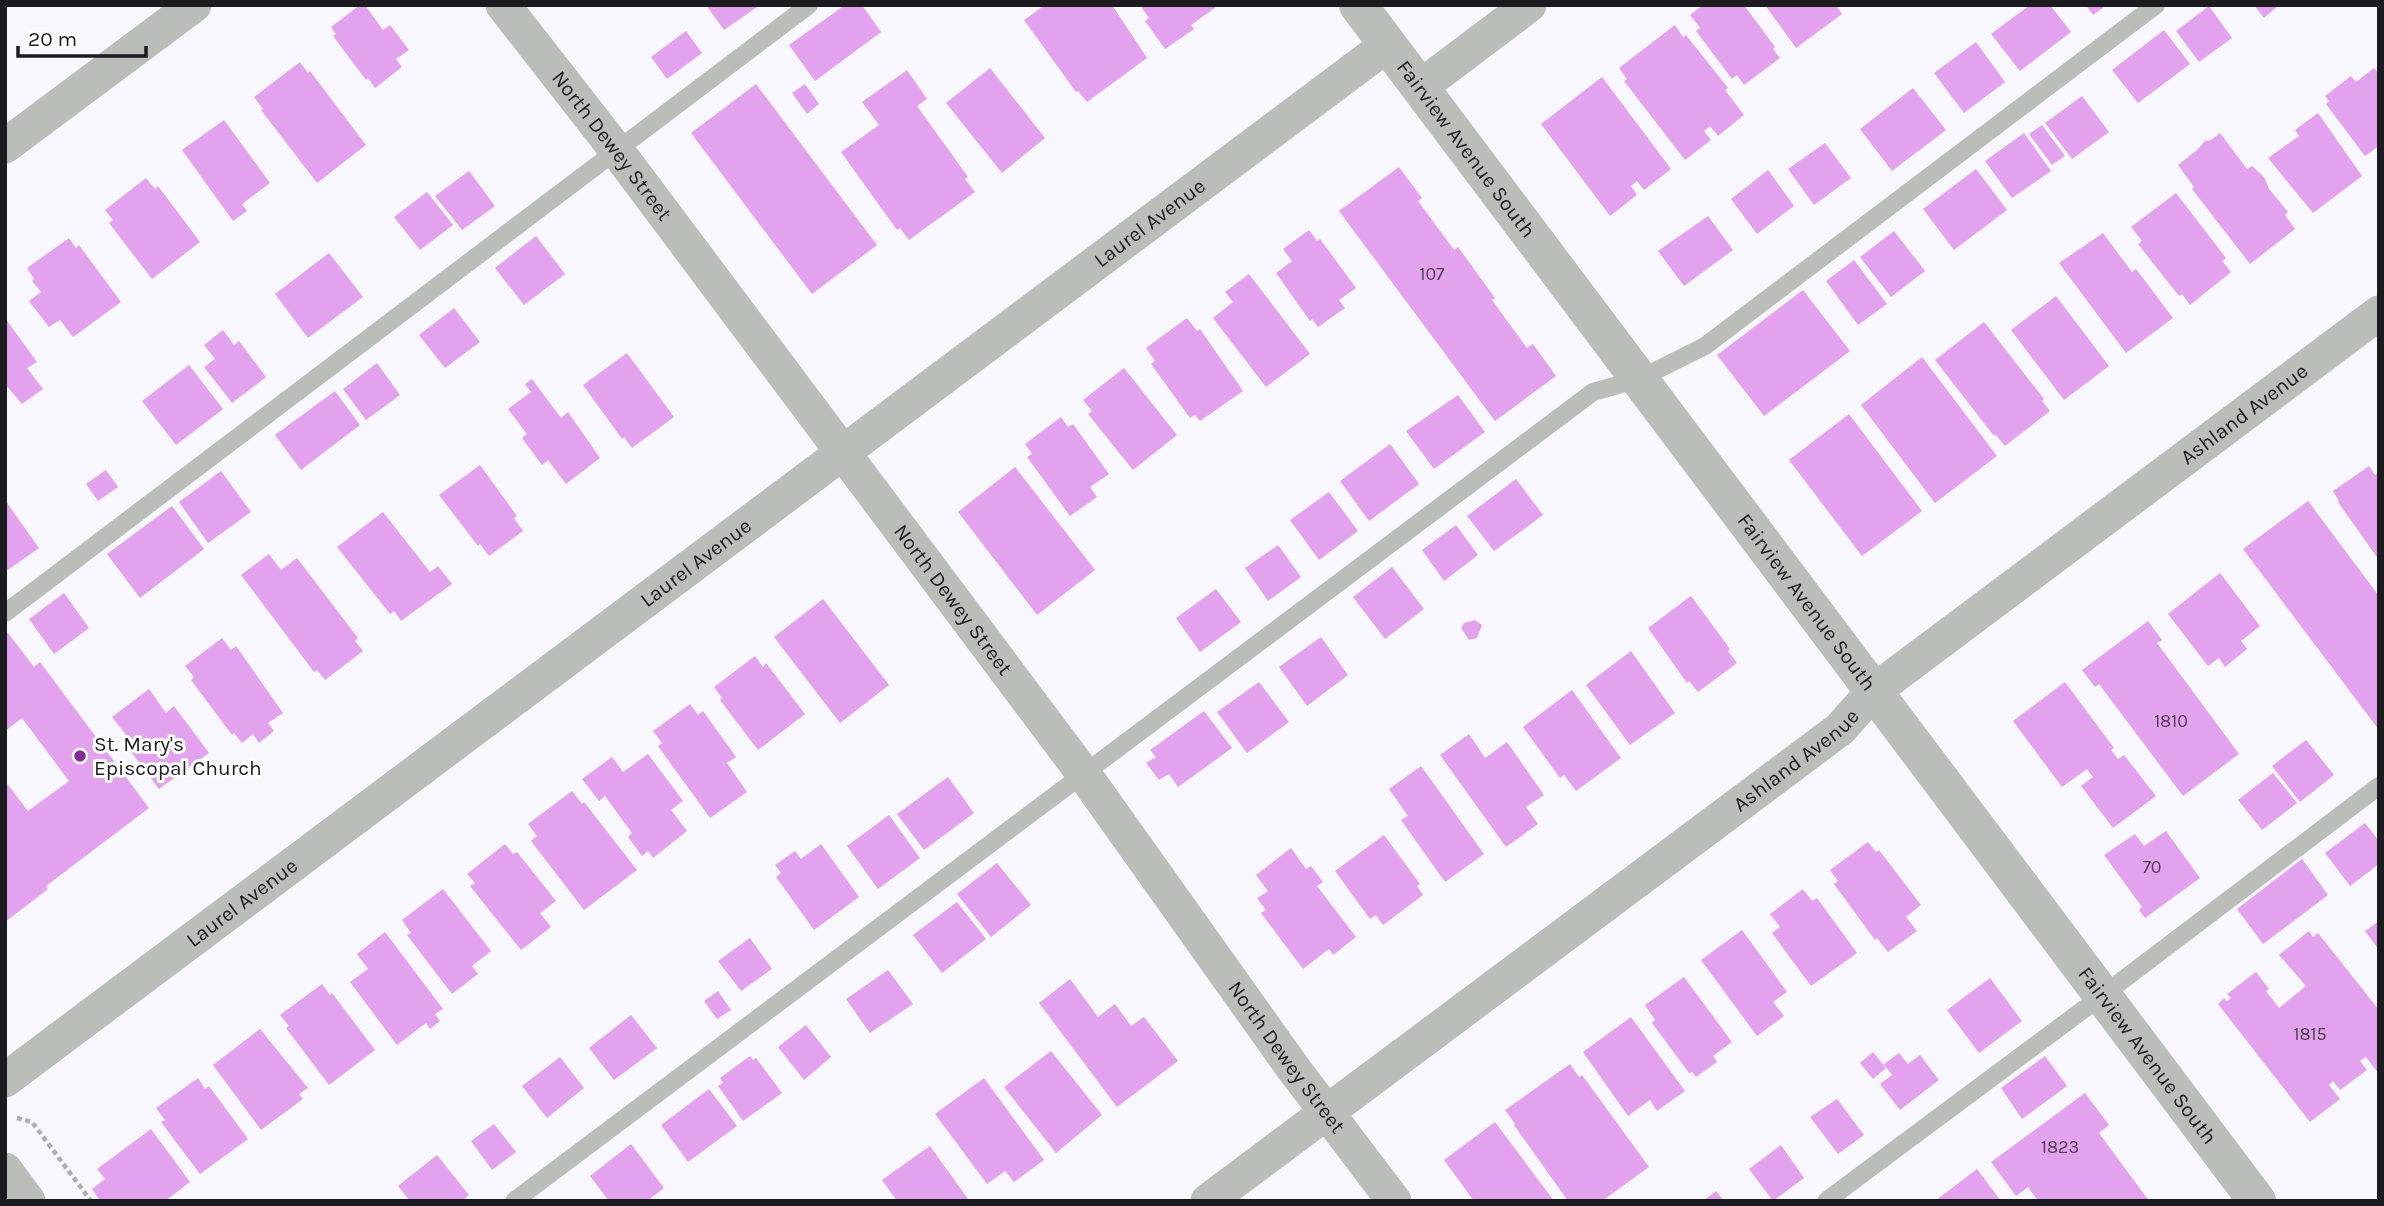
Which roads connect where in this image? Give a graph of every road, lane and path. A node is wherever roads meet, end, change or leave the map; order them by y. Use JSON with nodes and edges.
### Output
{"nodes":[{"id":1,"x":194,"y":5,"type":"edge"},
{"id":2,"x":503,"y":5,"type":"edge"},
{"id":3,"x":809,"y":5,"type":"edge"},
{"id":4,"x":1357,"y":5,"type":"edge"},
{"id":5,"x":1529,"y":5,"type":"edge"},
{"id":6,"x":2156,"y":5,"type":"edge"},
{"id":7,"x":1387,"y":45,"type":"junction"},
{"id":8,"x":1419,"y":88,"type":"junction"},
{"id":9,"x":5,"y":146,"type":"edge"},
{"id":10,"x":617,"y":151,"type":"junction"},
{"id":11,"x":2379,"y":313,"type":"edge"},
{"id":12,"x":1639,"y":379,"type":"junction"},
{"id":13,"x":842,"y":452,"type":"junction"},
{"id":14,"x":5,"y":613,"type":"edge"},
{"id":15,"x":1874,"y":691,"type":"junction"},
{"id":16,"x":1083,"y":773,"type":"junction"},
{"id":17,"x":2379,"y":786,"type":"edge"},
{"id":18,"x":2103,"y":995,"type":"junction"},
{"id":19,"x":5,"y":1080,"type":"edge"},
{"id":20,"x":1328,"y":1112,"type":"junction"},
{"id":21,"x":13,"y":1117,"type":"dead end"},
{"id":22,"x":5,"y":1170,"type":"edge"},
{"id":23,"x":28,"y":1201,"type":"edge"},
{"id":24,"x":91,"y":1201,"type":"edge"},
{"id":25,"x":514,"y":1201,"type":"edge"},
{"id":26,"x":1208,"y":1201,"type":"edge"},
{"id":27,"x":1394,"y":1201,"type":"edge"},
{"id":28,"x":1826,"y":1201,"type":"edge"},
{"id":29,"x":2257,"y":1201,"type":"edge"}],
"edges":[{"from":1,"to":9,"type":"street"},
{"from":2,"to":10,"type":"street","name":"North Dewey Street"},
{"from":3,"to":10,"type":"lane"},
{"from":4,"to":7,"type":"street","name":"Fairview Avenue South"},
{"from":5,"to":8,"type":"street"},
{"from":6,"to":12,"type":"lane"},
{"from":7,"to":8,"type":"street","name":"Fairview Avenue South"},
{"from":7,"to":13,"type":"street","name":"Laurel Avenue"},
{"from":8,"to":12,"type":"street","name":"Fairview Avenue South"},
{"from":10,"to":13,"type":"street","name":"North Dewey Street"},
{"from":10,"to":14,"type":"lane"},
{"from":11,"to":15,"type":"street","name":"Ashland Avenue"},
{"from":12,"to":15,"type":"street","name":"Fairview Avenue South"},
{"from":12,"to":16,"type":"lane"},
{"from":13,"to":16,"type":"street","name":"North Dewey Street"},
{"from":13,"to":19,"type":"street","name":"Laurel Avenue"},
{"from":15,"to":18,"type":"street","name":"Fairview Avenue South"},
{"from":15,"to":20,"type":"street","name":"Ashland Avenue"},
{"from":16,"to":20,"type":"street","name":"North Dewey Street"},
{"from":16,"to":25,"type":"lane"},
{"from":17,"to":18,"type":"lane"},
{"from":18,"to":28,"type":"lane"},
{"from":18,"to":29,"type":"street","name":"Fairview Avenue South"},
{"from":20,"to":26,"type":"street","name":"Ashland Avenue"},
{"from":20,"to":27,"type":"street","name":"North Dewey Street"},
{"from":21,"to":24,"type":"path"},
{"from":22,"to":23,"type":"street"}]}
